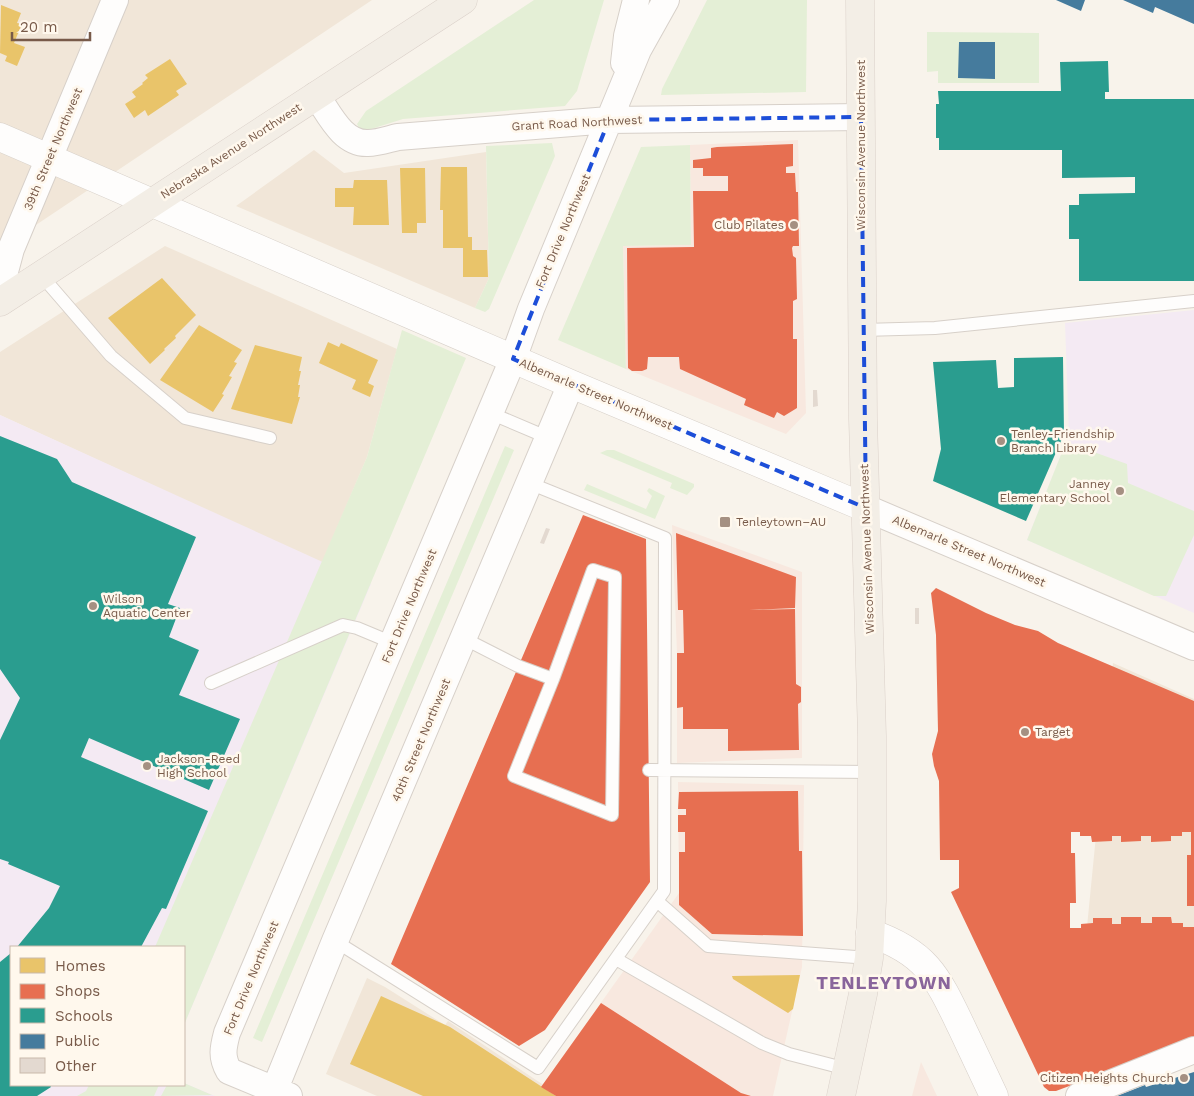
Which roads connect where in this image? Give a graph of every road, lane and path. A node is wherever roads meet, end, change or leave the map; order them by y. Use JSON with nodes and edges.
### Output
{"nodes":[{"id":1,"x":115,"y":0,"type":"edge"},
{"id":2,"x":463,"y":0,"type":"edge"},
{"id":3,"x":636,"y":0,"type":"edge"},
{"id":4,"x":666,"y":0,"type":"edge"},
{"id":5,"x":860,"y":0,"type":"edge"},
{"id":6,"x":620,"y":94,"type":"junction"},
{"id":7,"x":316,"y":95,"type":"junction"},
{"id":8,"x":862,"y":117,"type":"junction"},
{"id":9,"x":609,"y":120,"type":"junction"},
{"id":10,"x":0,"y":137,"type":"edge"},
{"id":11,"x":48,"y":157,"type":"junction"},
{"id":12,"x":152,"y":202,"type":"junction"},
{"id":13,"x":10,"y":222,"type":"edge"},
{"id":14,"x":41,"y":275,"type":"junction"},
{"id":15,"x":1,"y":301,"type":"edge"},
{"id":16,"x":1194,"y":301,"type":"edge"},
{"id":17,"x":863,"y":330,"type":"junction"},
{"id":18,"x":513,"y":358,"type":"junction"},
{"id":19,"x":572,"y":384,"type":"junction"},
{"id":20,"x":490,"y":413,"type":"junction"},
{"id":21,"x":270,"y":438,"type":"dead end"},
{"id":22,"x":549,"y":438,"type":"junction"},
{"id":23,"x":529,"y":483,"type":"junction"},
{"id":24,"x":866,"y":508,"type":"junction"},
{"id":25,"x":464,"y":639,"type":"junction"},
{"id":26,"x":393,"y":643,"type":"junction"},
{"id":27,"x":1194,"y":647,"type":"edge"},
{"id":28,"x":552,"y":679,"type":"junction"},
{"id":29,"x":211,"y":683,"type":"dead end"},
{"id":30,"x":649,"y":770,"type":"dead end"},
{"id":31,"x":665,"y":770,"type":"junction"},
{"id":32,"x":872,"y":772,"type":"junction"},
{"id":33,"x":657,"y":901,"type":"junction"},
{"id":34,"x":335,"y":941,"type":"junction"},
{"id":35,"x":870,"y":946,"type":"junction"},
{"id":36,"x":616,"y":959,"type":"junction"},
{"id":37,"x":1194,"y":1050,"type":"edge"},
{"id":38,"x":847,"y":1070,"type":"junction"},
{"id":39,"x":278,"y":1094,"type":"edge"},
{"id":40,"x":841,"y":1096,"type":"edge"},
{"id":41,"x":994,"y":1096,"type":"edge"},
{"id":42,"x":1079,"y":1096,"type":"edge"}],
"edges":[{"from":1,"to":11,"type":"street","name":"39th Street Northwest"},
{"from":2,"to":7,"type":"main road","name":"Nebraska Avenue Northwest"},
{"from":3,"to":6,"type":"street","name":"Fort Drive Northwest"},
{"from":4,"to":6,"type":"street","name":"Fort Drive Northwest"},
{"from":5,"to":8,"type":"main road","name":"Wisconsin Avenue Northwest"},
{"from":6,"to":9,"type":"street","name":"Fort Drive Northwest"},
{"from":7,"to":9,"type":"street","name":"Grant Road Northwest"},
{"from":7,"to":12,"type":"main road","name":"Nebraska Avenue Northwest"},
{"from":8,"to":9,"type":"street","name":"Grant Road Northwest"},
{"from":8,"to":17,"type":"main road","name":"Wisconsin Avenue Northwest"},
{"from":9,"to":18,"type":"street","name":"Fort Drive Northwest"},
{"from":10,"to":11,"type":"street","name":"Albemarle Street Northwest"},
{"from":11,"to":12,"type":"street","name":"Albemarle Street Northwest"},
{"from":11,"to":13,"type":"street","name":"39th Street Northwest"},
{"from":12,"to":14,"type":"main road","name":"Nebraska Avenue Northwest"},
{"from":12,"to":18,"type":"street","name":"Albemarle Street Northwest"},
{"from":13,"to":15,"type":"street","name":"39th Street Northwest"},
{"from":14,"to":15,"type":"main road","name":"Nebraska Avenue Northwest"},
{"from":14,"to":21,"type":"lane"},
{"from":16,"to":17,"type":"lane"},
{"from":17,"to":24,"type":"main road","name":"Wisconsin Avenue Northwest"},
{"from":18,"to":19,"type":"street","name":"Albemarle Street Northwest"},
{"from":18,"to":20,"type":"street","name":"Fort Drive Northwest"},
{"from":19,"to":22,"type":"street","name":"40th Street Northwest"},
{"from":19,"to":24,"type":"street","name":"Albemarle Street Northwest"},
{"from":20,"to":22,"type":"lane"},
{"from":20,"to":26,"type":"street","name":"Fort Drive Northwest"},
{"from":22,"to":23,"type":"street","name":"40th Street Northwest"},
{"from":23,"to":25,"type":"street","name":"40th Street Northwest"},
{"from":23,"to":31,"type":"lane"},
{"from":24,"to":27,"type":"street","name":"Albemarle Street Northwest"},
{"from":24,"to":32,"type":"main road","name":"Wisconsin Avenue Northwest"},
{"from":25,"to":28,"type":"lane"},
{"from":25,"to":34,"type":"street","name":"40th Street Northwest"},
{"from":26,"to":29,"type":"lane"},
{"from":26,"to":39,"type":"street","name":"Fort Drive Northwest"},
{"from":28,"to":28,"type":"lane"},
{"from":30,"to":31,"type":"lane"},
{"from":31,"to":32,"type":"lane"},
{"from":31,"to":33,"type":"lane"},
{"from":32,"to":35,"type":"main road","name":"Wisconsin Avenue Northwest"},
{"from":33,"to":35,"type":"lane"},
{"from":33,"to":36,"type":"lane"},
{"from":34,"to":36,"type":"lane"},
{"from":34,"to":39,"type":"street","name":"40th Street Northwest"},
{"from":35,"to":38,"type":"main road","name":"Wisconsin Avenue Northwest"},
{"from":35,"to":41,"type":"street"},
{"from":36,"to":38,"type":"lane"},
{"from":37,"to":42,"type":"street"},
{"from":38,"to":40,"type":"main road","name":"Wisconsin Avenue Northwest"}]}
